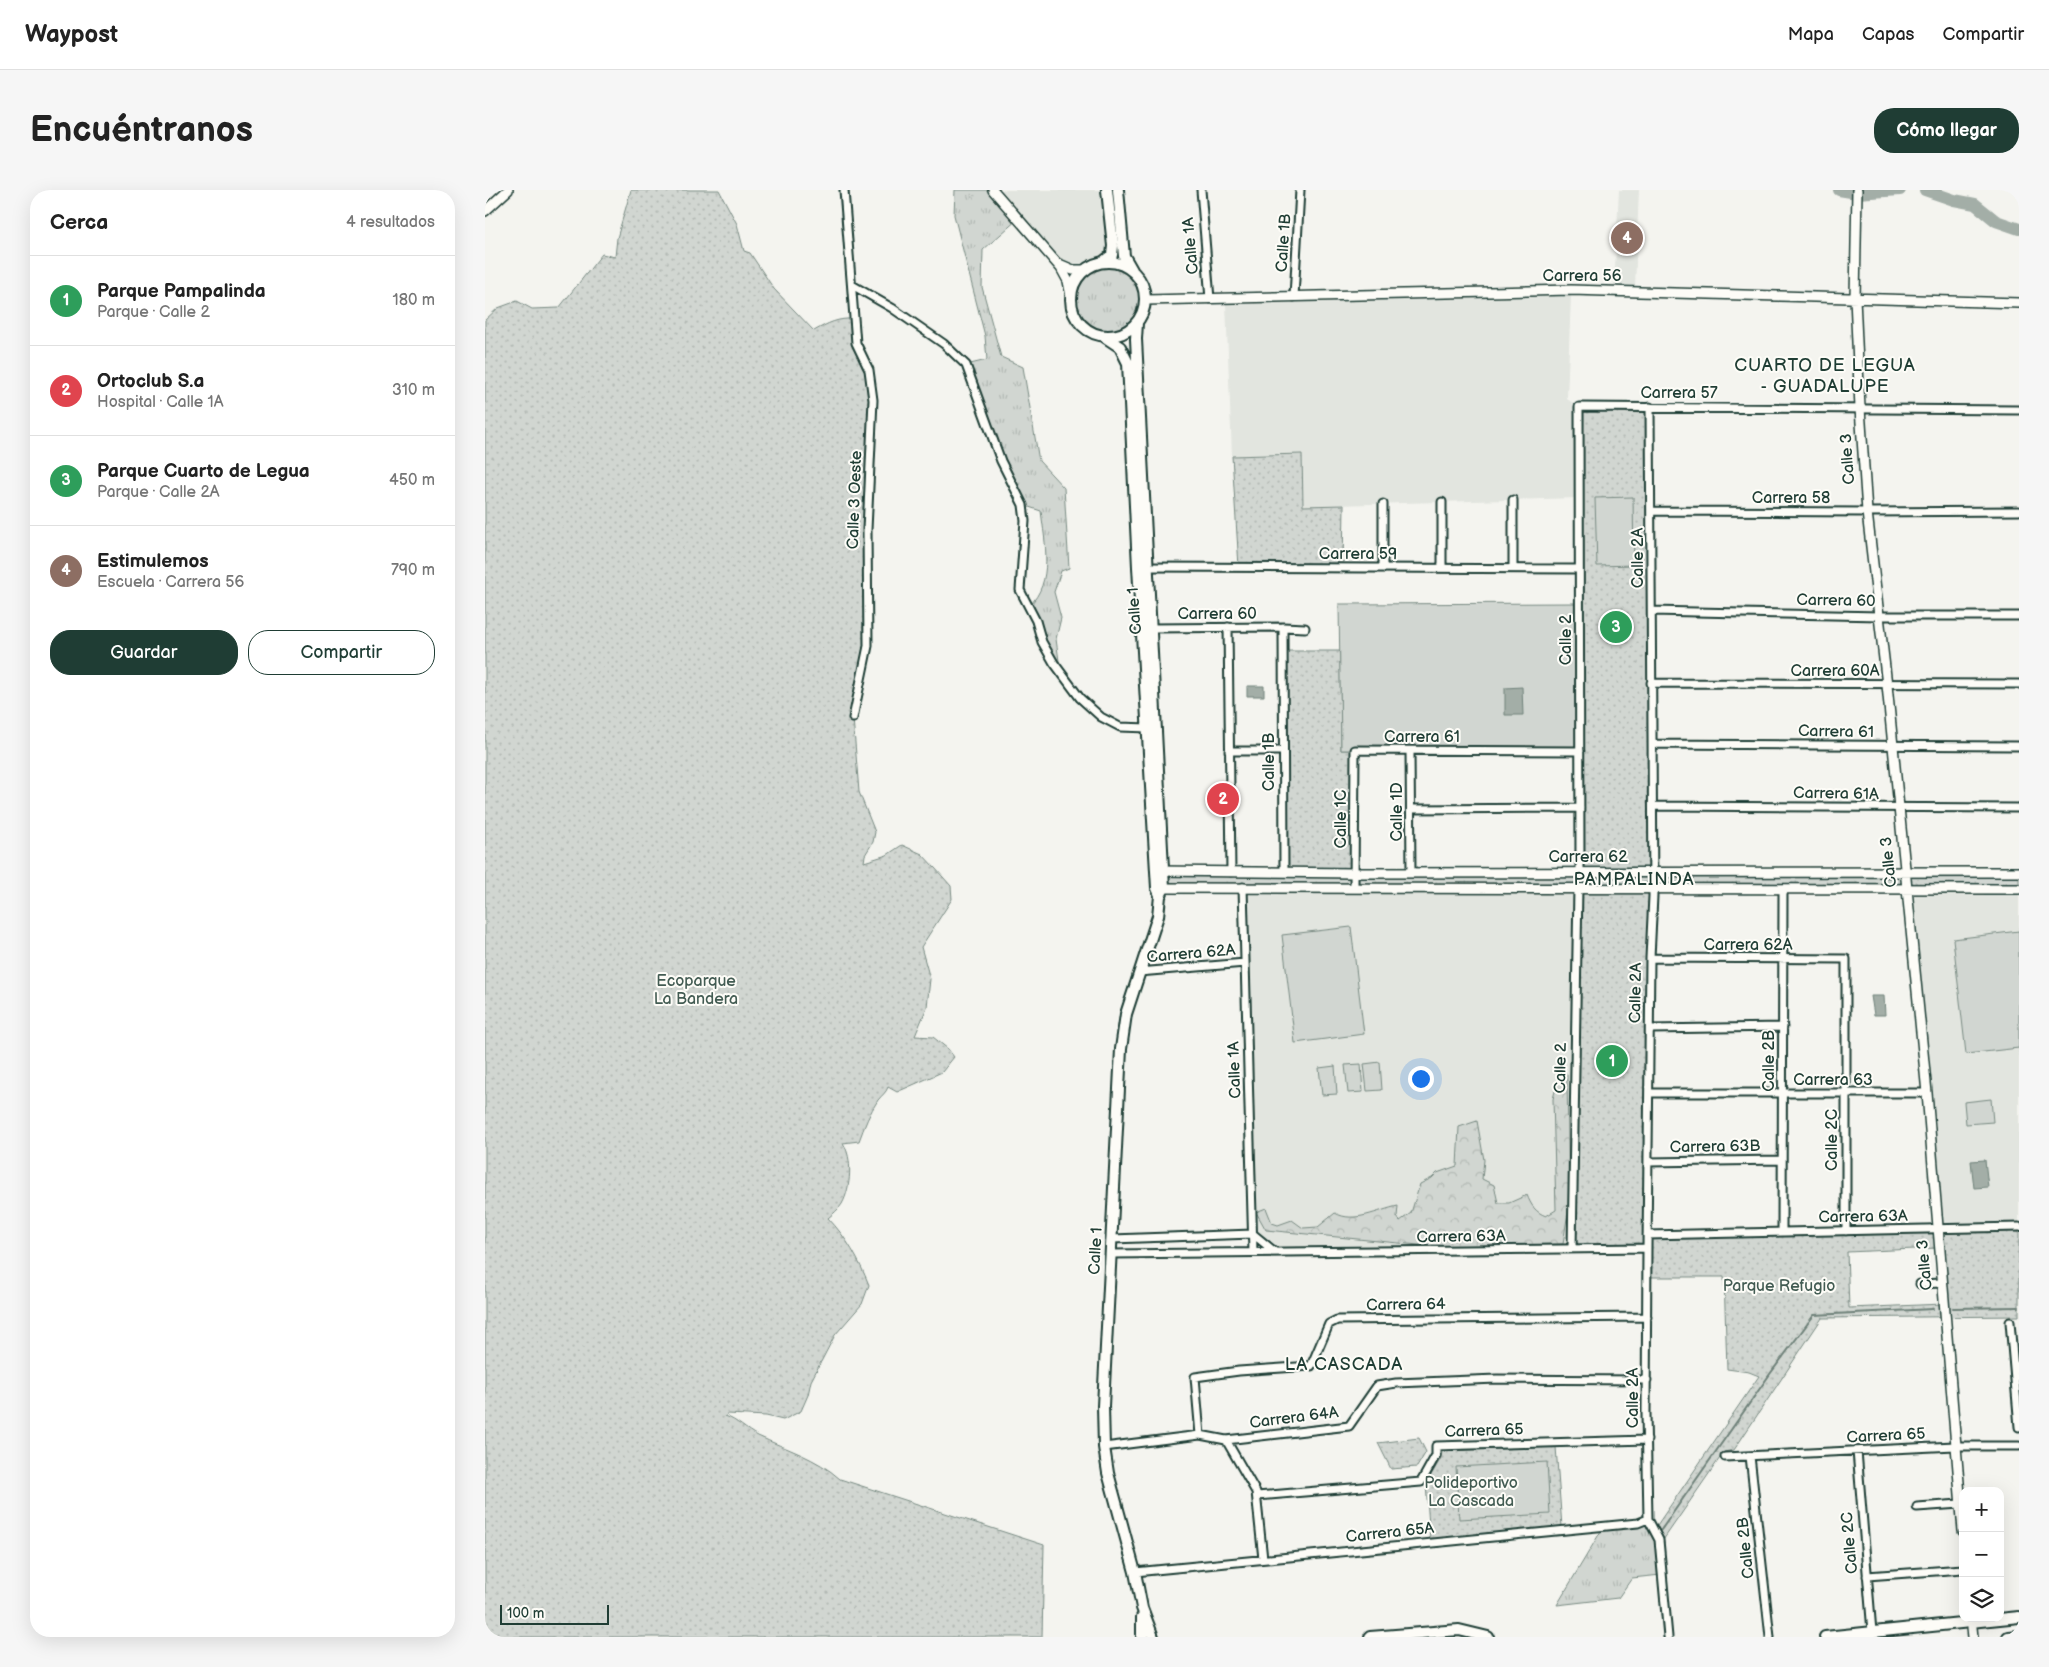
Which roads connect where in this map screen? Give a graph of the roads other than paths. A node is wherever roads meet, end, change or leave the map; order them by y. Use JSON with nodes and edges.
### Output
{"nodes":[{"id":1,"x":509,"y":190,"type":"edge"},
{"id":2,"x":844,"y":190,"type":"edge"},
{"id":3,"x":1107,"y":190,"type":"edge"},
{"id":4,"x":1118,"y":190,"type":"edge"},
{"id":5,"x":1201,"y":190,"type":"edge"},
{"id":6,"x":1301,"y":190,"type":"edge"},
{"id":7,"x":1857,"y":190,"type":"edge"},
{"id":8,"x":996,"y":191,"type":"edge"},
{"id":9,"x":485,"y":211,"type":"edge"},
{"id":10,"x":1056,"y":262,"type":"junction"},
{"id":11,"x":1103,"y":262,"type":"junction"},
{"id":12,"x":1085,"y":270,"type":"junction"},
{"id":13,"x":1133,"y":271,"type":"junction"},
{"id":14,"x":852,"y":286,"type":"junction"},
{"id":15,"x":1071,"y":296,"type":"junction"},
{"id":16,"x":1294,"y":297,"type":"junction"},
{"id":17,"x":1855,"y":298,"type":"junction"},
{"id":18,"x":1210,"y":299,"type":"junction"},
{"id":19,"x":1145,"y":300,"type":"junction"},
{"id":20,"x":2019,"y":303,"type":"edge"},
{"id":21,"x":1137,"y":323,"type":"junction"},
{"id":22,"x":1105,"y":337,"type":"junction"},
{"id":23,"x":1579,"y":407,"type":"joint"},
{"id":24,"x":1650,"y":407,"type":"junction"},
{"id":25,"x":1860,"y":408,"type":"junction"},
{"id":26,"x":2019,"y":410,"type":"edge"},
{"id":27,"x":1513,"y":500,"type":"dead end"},
{"id":28,"x":1442,"y":502,"type":"dead end"},
{"id":29,"x":1383,"y":504,"type":"dead end"},
{"id":30,"x":1652,"y":511,"type":"junction"},
{"id":31,"x":2019,"y":511,"type":"edge"},
{"id":32,"x":1867,"y":512,"type":"junction"},
{"id":33,"x":1142,"y":566,"type":"junction"},
{"id":34,"x":1383,"y":568,"type":"junction"},
{"id":35,"x":1442,"y":568,"type":"junction"},
{"id":36,"x":1513,"y":568,"type":"junction"},
{"id":37,"x":1579,"y":569,"type":"junction"},
{"id":38,"x":1653,"y":611,"type":"junction"},
{"id":39,"x":1880,"y":616,"type":"junction"},
{"id":40,"x":2019,"y":616,"type":"edge"},
{"id":41,"x":1228,"y":627,"type":"junction"},
{"id":42,"x":1151,"y":628,"type":"junction"},
{"id":43,"x":1283,"y":628,"type":"junction"},
{"id":44,"x":1305,"y":628,"type":"dead end"},
{"id":45,"x":1651,"y":683,"type":"junction"},
{"id":46,"x":2019,"y":684,"type":"edge"},
{"id":47,"x":1887,"y":685,"type":"junction"},
{"id":48,"x":853,"y":718,"type":"dead end"},
{"id":49,"x":1148,"y":728,"type":"junction"},
{"id":50,"x":1653,"y":744,"type":"junction"},
{"id":51,"x":2019,"y":746,"type":"edge"},
{"id":52,"x":1893,"y":747,"type":"junction"},
{"id":53,"x":1283,"y":750,"type":"junction"},
{"id":54,"x":1355,"y":750,"type":"joint"},
{"id":55,"x":1229,"y":751,"type":"junction"},
{"id":56,"x":1411,"y":751,"type":"junction"},
{"id":57,"x":1580,"y":751,"type":"junction"},
{"id":58,"x":1653,"y":806,"type":"junction"},
{"id":59,"x":1580,"y":808,"type":"junction"},
{"id":60,"x":1899,"y":808,"type":"junction"},
{"id":61,"x":2019,"y":808,"type":"edge"},
{"id":62,"x":1411,"y":809,"type":"junction"},
{"id":63,"x":1160,"y":871,"type":"junction"},
{"id":64,"x":1231,"y":872,"type":"junction"},
{"id":65,"x":1284,"y":872,"type":"junction"},
{"id":66,"x":1411,"y":872,"type":"junction"},
{"id":67,"x":1492,"y":872,"type":"junction"},
{"id":68,"x":1580,"y":872,"type":"junction"},
{"id":69,"x":1653,"y":872,"type":"junction"},
{"id":70,"x":1906,"y":872,"type":"junction"},
{"id":71,"x":2019,"y":872,"type":"edge"},
{"id":72,"x":1354,"y":873,"type":"junction"},
{"id":73,"x":1243,"y":887,"type":"junction"},
{"id":74,"x":1354,"y":887,"type":"junction"},
{"id":75,"x":1578,"y":887,"type":"junction"},
{"id":76,"x":1492,"y":888,"type":"junction"},
{"id":77,"x":1653,"y":888,"type":"junction"},
{"id":78,"x":2019,"y":889,"type":"edge"},
{"id":79,"x":1783,"y":890,"type":"junction"},
{"id":80,"x":1907,"y":890,"type":"junction"},
{"id":81,"x":1160,"y":891,"type":"junction"},
{"id":82,"x":1650,"y":958,"type":"junction"},
{"id":83,"x":1783,"y":959,"type":"junction"},
{"id":84,"x":1846,"y":959,"type":"joint"},
{"id":85,"x":1245,"y":963,"type":"junction"},
{"id":86,"x":1139,"y":972,"type":"junction"},
{"id":87,"x":1783,"y":1027,"type":"junction"},
{"id":88,"x":1650,"y":1029,"type":"junction"},
{"id":89,"x":1649,"y":1093,"type":"junction"},
{"id":90,"x":1927,"y":1093,"type":"junction"},
{"id":91,"x":1782,"y":1094,"type":"junction"},
{"id":92,"x":1846,"y":1094,"type":"junction"},
{"id":93,"x":1782,"y":1160,"type":"junction"},
{"id":94,"x":1648,"y":1162,"type":"junction"},
{"id":95,"x":2019,"y":1227,"type":"edge"},
{"id":96,"x":1937,"y":1229,"type":"junction"},
{"id":97,"x":1847,"y":1231,"type":"junction"},
{"id":98,"x":1781,"y":1232,"type":"junction"},
{"id":99,"x":1253,"y":1234,"type":"junction"},
{"id":100,"x":1647,"y":1235,"type":"junction"},
{"id":101,"x":1112,"y":1239,"type":"junction"},
{"id":102,"x":1647,"y":1248,"type":"junction"},
{"id":103,"x":1572,"y":1249,"type":"junction"},
{"id":104,"x":1253,"y":1252,"type":"junction"},
{"id":105,"x":1275,"y":1252,"type":"junction"},
{"id":106,"x":1111,"y":1254,"type":"junction"},
{"id":107,"x":1941,"y":1283,"type":"junction"},
{"id":108,"x":1920,"y":1284,"type":"dead end"},
{"id":109,"x":1647,"y":1317,"type":"junction"},
{"id":110,"x":2010,"y":1322,"type":"dead end"},
{"id":111,"x":1647,"y":1380,"type":"junction"},
{"id":112,"x":2019,"y":1427,"type":"edge"},
{"id":113,"x":1200,"y":1435,"type":"junction"},
{"id":114,"x":1226,"y":1440,"type":"junction"},
{"id":115,"x":1647,"y":1440,"type":"junction"},
{"id":116,"x":1955,"y":1446,"type":"junction"},
{"id":117,"x":2019,"y":1446,"type":"edge"},
{"id":118,"x":1104,"y":1447,"type":"junction"},
{"id":119,"x":1857,"y":1451,"type":"junction"},
{"id":120,"x":1750,"y":1456,"type":"junction"},
{"id":121,"x":1725,"y":1457,"type":"dead end"},
{"id":122,"x":1959,"y":1492,"type":"edge"},
{"id":123,"x":1257,"y":1496,"type":"junction"},
{"id":124,"x":1959,"y":1504,"type":"edge"},
{"id":125,"x":1917,"y":1507,"type":"dead end"},
{"id":126,"x":1648,"y":1519,"type":"junction"},
{"id":127,"x":1263,"y":1559,"type":"junction"},
{"id":128,"x":1959,"y":1569,"type":"edge"},
{"id":129,"x":1135,"y":1572,"type":"junction"},
{"id":130,"x":1867,"y":1576,"type":"junction"},
{"id":131,"x":1142,"y":1608,"type":"junction"},
{"id":132,"x":2019,"y":1617,"type":"edge"},
{"id":133,"x":2004,"y":1618,"type":"edge"},
{"id":134,"x":1959,"y":1622,"type":"edge"},
{"id":135,"x":1972,"y":1622,"type":"edge"},
{"id":136,"x":1872,"y":1632,"type":"junction"},
{"id":137,"x":2019,"y":1636,"type":"edge"},
{"id":138,"x":1143,"y":1637,"type":"edge"},
{"id":139,"x":1153,"y":1637,"type":"edge"},
{"id":140,"x":1369,"y":1637,"type":"edge"},
{"id":141,"x":1488,"y":1637,"type":"edge"},
{"id":142,"x":1668,"y":1637,"type":"edge"},
{"id":143,"x":1769,"y":1637,"type":"edge"},
{"id":144,"x":1825,"y":1637,"type":"edge"},
{"id":145,"x":1973,"y":1637,"type":"edge"},
{"id":146,"x":2008,"y":1637,"type":"edge"}],
"edges":[{"from":1,"to":9,"type":"street"},
{"from":2,"to":14,"type":"street","name":"Calle 3 Oeste"},
{"from":3,"to":11,"type":"main road"},
{"from":4,"to":13,"type":"main road"},
{"from":5,"to":18,"type":"street","name":"Calle 1A"},
{"from":6,"to":16,"type":"street","name":"Calle 1B"},
{"from":7,"to":17,"type":"street","name":"Calle 3"},
{"from":8,"to":10,"type":"street"},
{"from":10,"to":12,"type":"street"},
{"from":10,"to":15,"type":"street"},
{"from":11,"to":12,"type":"main road"},
{"from":11,"to":13,"type":"main road"},
{"from":12,"to":15,"type":"main road"},
{"from":13,"to":19,"type":"main road"},
{"from":14,"to":48,"type":"street","name":"Calle 3 Oeste"},
{"from":14,"to":49,"type":"street"},
{"from":15,"to":22,"type":"main road"},
{"from":16,"to":17,"type":"street","name":"Carrera 56"},
{"from":16,"to":18,"type":"street","name":"Carrera 56"},
{"from":17,"to":20,"type":"street","name":"Carrera 56"},
{"from":17,"to":25,"type":"street","name":"Calle 3"},
{"from":18,"to":19,"type":"street","name":"Carrera 56"},
{"from":19,"to":21,"type":"main road"},
{"from":21,"to":22,"type":"main road"},
{"from":21,"to":33,"type":"main road","name":"Calle 1"},
{"from":22,"to":33,"type":"main road","name":"Calle 1"},
{"from":23,"to":24,"type":"street","name":"Carrera 57"},
{"from":23,"to":37,"type":"street","name":"Calle 2"},
{"from":24,"to":25,"type":"street","name":"Carrera 57"},
{"from":24,"to":30,"type":"street","name":"Calle 2A"},
{"from":25,"to":26,"type":"street","name":"Carrera 57"},
{"from":25,"to":32,"type":"street","name":"Calle 3"},
{"from":27,"to":36,"type":"street"},
{"from":28,"to":35,"type":"street"},
{"from":29,"to":34,"type":"street"},
{"from":30,"to":32,"type":"street","name":"Carrera 58"},
{"from":30,"to":38,"type":"street","name":"Calle 2A"},
{"from":31,"to":32,"type":"street","name":"Carrera 58"},
{"from":32,"to":39,"type":"street","name":"Calle 3"},
{"from":33,"to":34,"type":"street","name":"Carrera 59"},
{"from":33,"to":42,"type":"main road","name":"Calle 1"},
{"from":33,"to":49,"type":"main road","name":"Calle 1"},
{"from":34,"to":35,"type":"street","name":"Carrera 59"},
{"from":35,"to":36,"type":"street","name":"Carrera 59"},
{"from":36,"to":37,"type":"street","name":"Carrera 59"},
{"from":37,"to":57,"type":"street","name":"Calle 2"},
{"from":38,"to":39,"type":"street","name":"Carrera 60"},
{"from":38,"to":45,"type":"street","name":"Calle 2A"},
{"from":39,"to":40,"type":"street","name":"Carrera 60"},
{"from":39,"to":47,"type":"street","name":"Calle 3"},
{"from":41,"to":42,"type":"street","name":"Carrera 60"},
{"from":41,"to":43,"type":"street","name":"Carrera 60"},
{"from":41,"to":55,"type":"street"},
{"from":42,"to":63,"type":"main road","name":"Calle 1"},
{"from":43,"to":44,"type":"street","name":"Carrera 60"},
{"from":43,"to":53,"type":"street","name":"Calle 1B"},
{"from":45,"to":47,"type":"street","name":"Carrera 60A"},
{"from":45,"to":50,"type":"street","name":"Calle 2A"},
{"from":46,"to":47,"type":"street","name":"Carrera 60A"},
{"from":47,"to":52,"type":"street","name":"Calle 3"},
{"from":49,"to":63,"type":"main road","name":"Calle 1"},
{"from":50,"to":52,"type":"street","name":"Carrera 61"},
{"from":50,"to":58,"type":"street","name":"Calle 2A"},
{"from":51,"to":52,"type":"street","name":"Carrera 61"},
{"from":52,"to":60,"type":"street","name":"Calle 3"},
{"from":53,"to":55,"type":"street"},
{"from":53,"to":65,"type":"street","name":"Calle 1B"},
{"from":54,"to":56,"type":"street","name":"Carrera 61"},
{"from":54,"to":72,"type":"street","name":"Calle 1C"},
{"from":55,"to":64,"type":"street"},
{"from":56,"to":57,"type":"street","name":"Carrera 61"},
{"from":56,"to":62,"type":"street","name":"Calle 1D"},
{"from":57,"to":59,"type":"street","name":"Calle 2"},
{"from":58,"to":60,"type":"street","name":"Carrera 61A"},
{"from":58,"to":69,"type":"street","name":"Calle 2A"},
{"from":59,"to":62,"type":"street"},
{"from":59,"to":68,"type":"street","name":"Calle 2"},
{"from":60,"to":61,"type":"street","name":"Carrera 61A"},
{"from":60,"to":70,"type":"street","name":"Calle 3"},
{"from":62,"to":66,"type":"street","name":"Calle 1D"},
{"from":63,"to":64,"type":"street","name":"Carrera 62"},
{"from":63,"to":81,"type":"main road","name":"Calle 1"},
{"from":64,"to":65,"type":"street","name":"Carrera 62"},
{"from":65,"to":72,"type":"street","name":"Carrera 62"},
{"from":66,"to":67,"type":"street","name":"Carrera 62"},
{"from":66,"to":72,"type":"street","name":"Carrera 62"},
{"from":67,"to":68,"type":"street","name":"Carrera 62"},
{"from":67,"to":76,"type":"street"},
{"from":68,"to":69,"type":"street","name":"Carrera 62"},
{"from":69,"to":70,"type":"street","name":"Carrera 62"},
{"from":69,"to":77,"type":"street","name":"Calle 2A"},
{"from":70,"to":71,"type":"street","name":"Carrera 62"},
{"from":70,"to":80,"type":"street","name":"Calle 3"},
{"from":72,"to":74,"type":"street","name":"Calle 1C"},
{"from":73,"to":74,"type":"street","name":"Carrera 62"},
{"from":73,"to":81,"type":"street","name":"Carrera 62"},
{"from":73,"to":85,"type":"street","name":"Calle 1A"},
{"from":74,"to":76,"type":"street","name":"Carrera 62"},
{"from":75,"to":76,"type":"street","name":"Carrera 62"},
{"from":75,"to":77,"type":"street","name":"Carrera 62"},
{"from":75,"to":103,"type":"street","name":"Calle 2"},
{"from":77,"to":79,"type":"street","name":"Carrera 62"},
{"from":77,"to":82,"type":"street","name":"Calle 2A"},
{"from":78,"to":80,"type":"street","name":"Carrera 62"},
{"from":79,"to":80,"type":"street","name":"Carrera 62"},
{"from":79,"to":83,"type":"street","name":"Calle 2B"},
{"from":80,"to":90,"type":"street","name":"Calle 3"},
{"from":81,"to":86,"type":"main road","name":"Calle 1"},
{"from":82,"to":83,"type":"street","name":"Carrera 62A"},
{"from":82,"to":88,"type":"street","name":"Calle 2A"},
{"from":83,"to":84,"type":"street","name":"Carrera 62A"},
{"from":83,"to":87,"type":"street","name":"Calle 2B"},
{"from":84,"to":92,"type":"street","name":"Calle 2C"},
{"from":85,"to":86,"type":"street","name":"Carrera 62A"},
{"from":85,"to":99,"type":"street","name":"Calle 1A"},
{"from":86,"to":101,"type":"main road","name":"Calle 1"},
{"from":87,"to":88,"type":"street"},
{"from":87,"to":91,"type":"street","name":"Calle 2B"},
{"from":88,"to":89,"type":"street","name":"Calle 2A"},
{"from":89,"to":91,"type":"street","name":"Carrera 63"},
{"from":89,"to":94,"type":"street","name":"Calle 2A"},
{"from":90,"to":92,"type":"street","name":"Carrera 63"},
{"from":90,"to":96,"type":"street","name":"Calle 3"},
{"from":91,"to":92,"type":"street","name":"Carrera 63"},
{"from":91,"to":93,"type":"street","name":"Calle 2B"},
{"from":92,"to":97,"type":"street","name":"Calle 2C"},
{"from":93,"to":94,"type":"street","name":"Carrera 63B"},
{"from":93,"to":98,"type":"street","name":"Calle 2B"},
{"from":94,"to":100,"type":"street","name":"Calle 2A"},
{"from":95,"to":96,"type":"street","name":"Carrera 63A"},
{"from":96,"to":97,"type":"street","name":"Carrera 63A"},
{"from":96,"to":107,"type":"street","name":"Calle 3"},
{"from":97,"to":98,"type":"street","name":"Carrera 63A"},
{"from":98,"to":100,"type":"street","name":"Carrera 63A"},
{"from":99,"to":101,"type":"street"},
{"from":99,"to":104,"type":"street","name":"Calle 1A"},
{"from":99,"to":105,"type":"street"},
{"from":100,"to":102,"type":"street","name":"Calle 2A"},
{"from":101,"to":106,"type":"main road","name":"Calle 1"},
{"from":102,"to":103,"type":"street","name":"Carrera 63A"},
{"from":102,"to":109,"type":"street","name":"Calle 2A"},
{"from":103,"to":105,"type":"street","name":"Carrera 63A"},
{"from":104,"to":105,"type":"street","name":"Carrera 63A"},
{"from":104,"to":106,"type":"street","name":"Carrera 63A"},
{"from":106,"to":118,"type":"main road","name":"Calle 1"},
{"from":107,"to":108,"type":"street"},
{"from":107,"to":116,"type":"street","name":"Calle 3"},
{"from":109,"to":111,"type":"street","name":"Calle 2A"},
{"from":109,"to":113,"type":"street","name":"Carrera 64"},
{"from":110,"to":112,"type":"street"},
{"from":111,"to":114,"type":"street","name":"Carrera 64A"},
{"from":111,"to":115,"type":"street","name":"Calle 2A"},
{"from":113,"to":114,"type":"street","name":"Carrera 64A"},
{"from":113,"to":118,"type":"street","name":"Carrera 64A"},
{"from":114,"to":123,"type":"street"},
{"from":115,"to":123,"type":"street","name":"Carrera 65"},
{"from":115,"to":126,"type":"street","name":"Calle 2A"},
{"from":116,"to":117,"type":"street","name":"Carrera 65"},
{"from":116,"to":119,"type":"street","name":"Carrera 65"},
{"from":116,"to":122,"type":"street","name":"Calle 3"},
{"from":118,"to":129,"type":"main road","name":"Calle 1"},
{"from":119,"to":120,"type":"street","name":"Carrera 65"},
{"from":119,"to":130,"type":"street","name":"Calle 2C"},
{"from":120,"to":121,"type":"street","name":"Carrera 65"},
{"from":120,"to":143,"type":"street","name":"Calle 2B"},
{"from":123,"to":127,"type":"street"},
{"from":124,"to":125,"type":"street"},
{"from":126,"to":127,"type":"street","name":"Carrera 65A"},
{"from":126,"to":142,"type":"street","name":"Calle 2A"},
{"from":127,"to":129,"type":"street","name":"Carrera 65A"},
{"from":128,"to":130,"type":"street"},
{"from":129,"to":131,"type":"main road","name":"Calle 1"},
{"from":130,"to":136,"type":"street","name":"Calle 2C"},
{"from":131,"to":138,"type":"main road","name":"Calle 1"},
{"from":131,"to":139,"type":"main road","name":"Calle 1"},
{"from":132,"to":133,"type":"main road"},
{"from":134,"to":136,"type":"main road"},
{"from":135,"to":145,"type":"street"},
{"from":136,"to":144,"type":"main road"},
{"from":137,"to":146,"type":"main road"},
{"from":140,"to":141,"type":"main road"}]}
